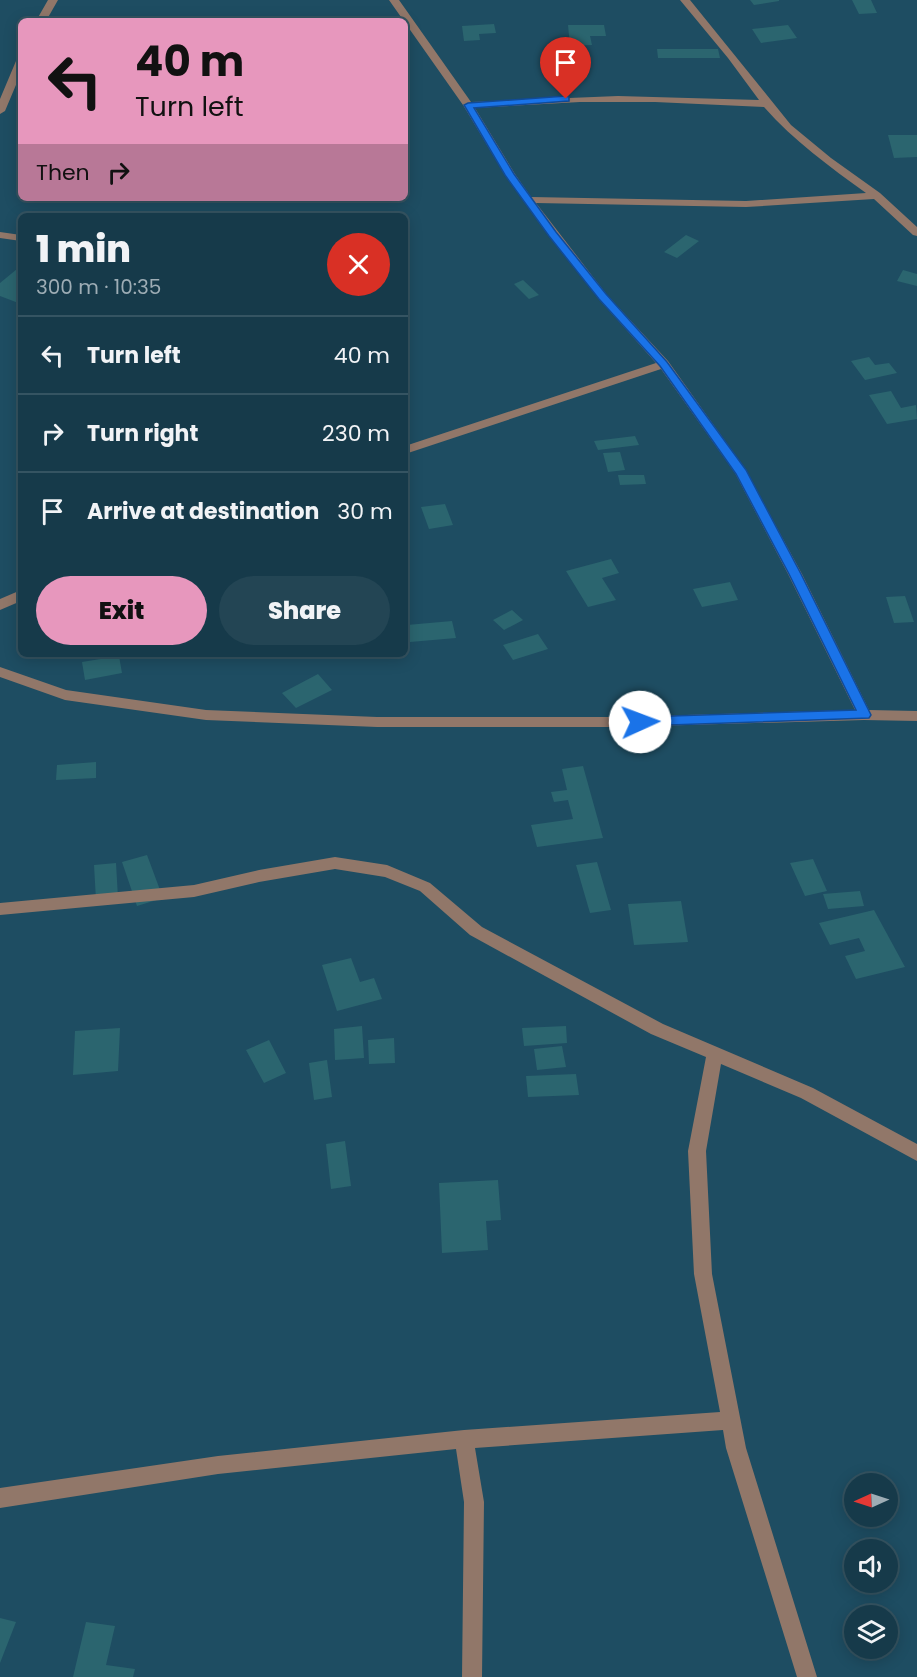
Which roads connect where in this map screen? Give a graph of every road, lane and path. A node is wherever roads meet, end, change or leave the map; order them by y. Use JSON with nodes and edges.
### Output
{"nodes":[{"id":1,"x":53,"y":0,"type":"edge"},
{"id":2,"x":394,"y":0,"type":"edge"},
{"id":3,"x":685,"y":0,"type":"edge"},
{"id":4,"x":43,"y":18,"type":"edge"},
{"id":5,"x":407,"y":18,"type":"edge"},
{"id":6,"x":408,"y":20,"type":"edge"},
{"id":7,"x":18,"y":68,"type":"edge"},
{"id":8,"x":767,"y":104,"type":"junction"},
{"id":9,"x":468,"y":105,"type":"junction"},
{"id":10,"x":0,"y":111,"type":"edge"},
{"id":11,"x":876,"y":195,"type":"junction"},
{"id":12,"x":528,"y":200,"type":"junction"},
{"id":13,"x":915,"y":229,"type":"edge"},
{"id":14,"x":0,"y":235,"type":"edge"},
{"id":15,"x":18,"y":238,"type":"edge"},
{"id":16,"x":664,"y":364,"type":"junction"},
{"id":17,"x":408,"y":449,"type":"edge"},
{"id":18,"x":18,"y":596,"type":"edge"},
{"id":19,"x":0,"y":605,"type":"edge"},
{"id":20,"x":0,"y":672,"type":"edge"},
{"id":21,"x":864,"y":715,"type":"junction"},
{"id":22,"x":917,"y":716,"type":"edge"},
{"id":23,"x":0,"y":909,"type":"edge"},
{"id":24,"x":715,"y":1054,"type":"junction"},
{"id":25,"x":917,"y":1153,"type":"edge"},
{"id":26,"x":731,"y":1420,"type":"junction"},
{"id":27,"x":464,"y":1439,"type":"junction"},
{"id":28,"x":0,"y":1498,"type":"edge"},
{"id":29,"x":472,"y":1677,"type":"edge"},
{"id":30,"x":807,"y":1677,"type":"edge"}],
"edges":[{"from":1,"to":4,"type":"street"},
{"from":2,"to":5,"type":"street"},
{"from":3,"to":8,"type":"street"},
{"from":6,"to":9,"type":"street"},
{"from":7,"to":10,"type":"street"},
{"from":8,"to":9,"type":"street"},
{"from":8,"to":11,"type":"street"},
{"from":9,"to":12,"type":"street"},
{"from":11,"to":12,"type":"street"},
{"from":11,"to":13,"type":"street"},
{"from":12,"to":16,"type":"street"},
{"from":14,"to":15,"type":"street"},
{"from":16,"to":17,"type":"street"},
{"from":16,"to":21,"type":"street"},
{"from":18,"to":19,"type":"street"},
{"from":20,"to":21,"type":"street"},
{"from":21,"to":22,"type":"street"},
{"from":23,"to":24,"type":"street"},
{"from":24,"to":25,"type":"street"},
{"from":24,"to":26,"type":"street"},
{"from":26,"to":27,"type":"street"},
{"from":26,"to":30,"type":"street"},
{"from":27,"to":28,"type":"street"},
{"from":27,"to":29,"type":"street"}]}
